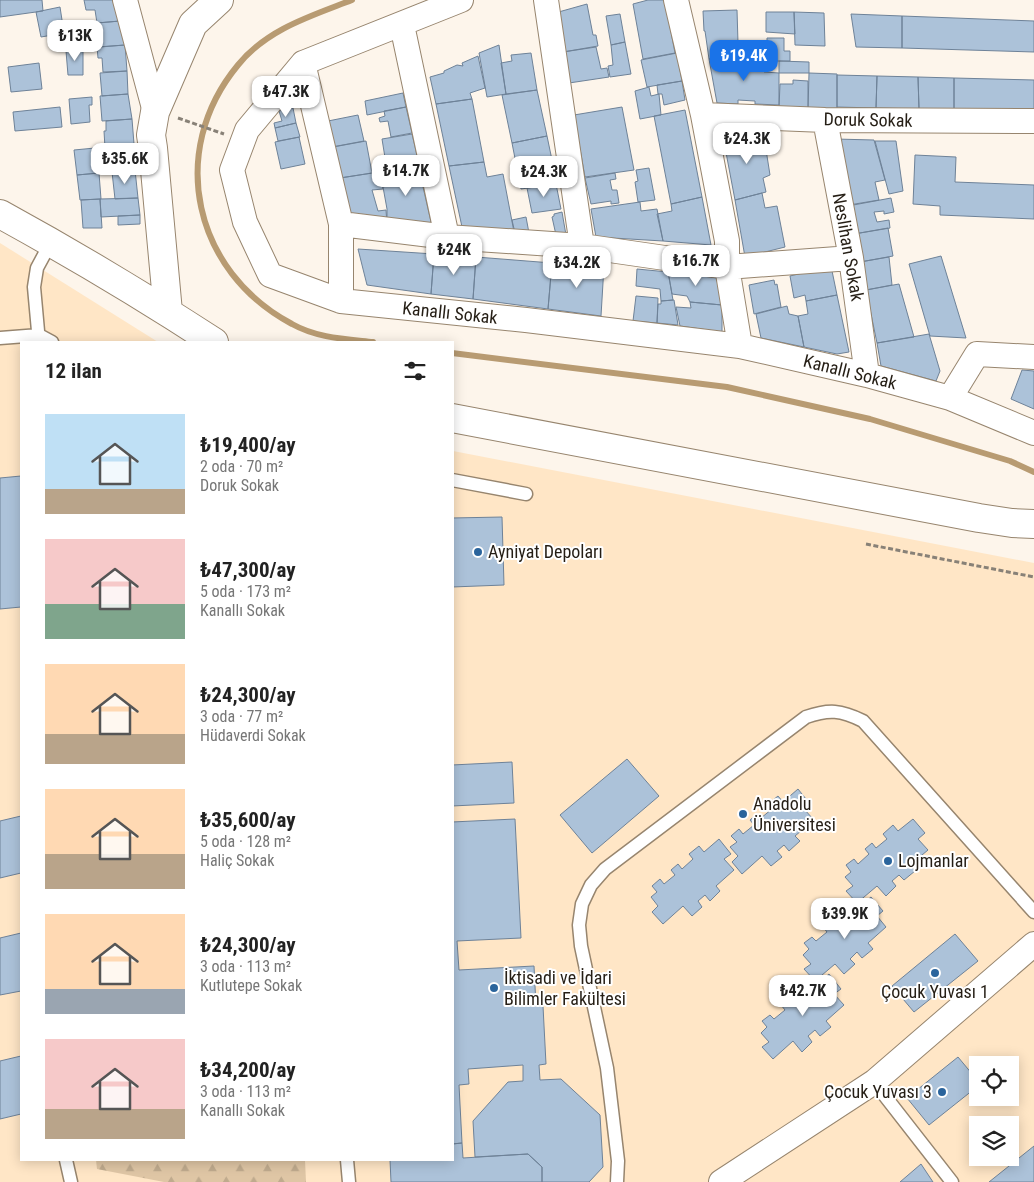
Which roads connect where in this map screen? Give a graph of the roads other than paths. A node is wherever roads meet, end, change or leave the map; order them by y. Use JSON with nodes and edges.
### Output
{"nodes":[{"id":1,"x":125,"y":0,"type":"edge"},
{"id":2,"x":219,"y":0,"type":"edge"},
{"id":3,"x":461,"y":0,"type":"edge"},
{"id":4,"x":546,"y":0,"type":"edge"},
{"id":5,"x":676,"y":0,"type":"edge"},
{"id":6,"x":402,"y":25,"type":"junction"},
{"id":7,"x":304,"y":63,"type":"junction"},
{"id":8,"x":703,"y":115,"type":"junction"},
{"id":9,"x":168,"y":116,"type":"junction"},
{"id":10,"x":825,"y":120,"type":"junction"},
{"id":11,"x":1034,"y":121,"type":"edge"},
{"id":12,"x":0,"y":214,"type":"edge"},
{"id":13,"x":341,"y":224,"type":"junction"},
{"id":14,"x":447,"y":237,"type":"junction"},
{"id":15,"x":52,"y":242,"type":"junction"},
{"id":16,"x":582,"y":246,"type":"junction"},
{"id":17,"x":851,"y":258,"type":"junction"},
{"id":18,"x":727,"y":267,"type":"junction"},
{"id":19,"x":341,"y":301,"type":"junction"},
{"id":20,"x":168,"y":312,"type":"junction"},
{"id":21,"x":0,"y":338,"type":"edge"},
{"id":22,"x":39,"y":339,"type":"edge"},
{"id":23,"x":212,"y":341,"type":"edge"},
{"id":24,"x":740,"y":346,"type":"junction"},
{"id":25,"x":1034,"y":356,"type":"edge"},
{"id":26,"x":867,"y":376,"type":"junction"},
{"id":27,"x":950,"y":398,"type":"junction"},
{"id":28,"x":454,"y":418,"type":"edge"},
{"id":29,"x":1034,"y":433,"type":"edge"},
{"id":30,"x":454,"y":480,"type":"edge"},
{"id":31,"x":526,"y":494,"type":"dead end"},
{"id":32,"x":1032,"y":524,"type":"edge"},
{"id":33,"x":1034,"y":912,"type":"edge"},
{"id":34,"x":1034,"y":944,"type":"edge"},
{"id":35,"x":874,"y":1082,"type":"junction"},
{"id":36,"x":66,"y":1161,"type":"edge"},
{"id":37,"x":347,"y":1161,"type":"edge"},
{"id":38,"x":71,"y":1182,"type":"edge"},
{"id":39,"x":348,"y":1182,"type":"edge"},
{"id":40,"x":617,"y":1182,"type":"edge"},
{"id":41,"x":722,"y":1182,"type":"edge"},
{"id":42,"x":952,"y":1182,"type":"edge"}],
"edges":[{"from":1,"to":9,"type":"street"},
{"from":2,"to":9,"type":"main road"},
{"from":3,"to":6,"type":"street","name":"Kanallı Sokak"},
{"from":4,"to":16,"type":"street"},
{"from":5,"to":8,"type":"street"},
{"from":6,"to":7,"type":"street","name":"Kanallı Sokak"},
{"from":6,"to":14,"type":"street"},
{"from":7,"to":13,"type":"street"},
{"from":7,"to":19,"type":"street","name":"Kanallı Sokak"},
{"from":8,"to":10,"type":"street","name":"Doruk Sokak"},
{"from":8,"to":18,"type":"street"},
{"from":9,"to":20,"type":"main road"},
{"from":10,"to":11,"type":"street","name":"Doruk Sokak"},
{"from":10,"to":17,"type":"street","name":"Neslihan Sokak"},
{"from":12,"to":15,"type":"main road"},
{"from":13,"to":14,"type":"street"},
{"from":13,"to":19,"type":"street"},
{"from":14,"to":16,"type":"street"},
{"from":15,"to":20,"type":"main road"},
{"from":15,"to":22,"type":"lane"},
{"from":16,"to":18,"type":"street"},
{"from":17,"to":18,"type":"street"},
{"from":17,"to":26,"type":"street","name":"Neslihan Sokak"},
{"from":18,"to":24,"type":"street"},
{"from":19,"to":24,"type":"street","name":"Kanallı Sokak"},
{"from":20,"to":23,"type":"main road"},
{"from":21,"to":22,"type":"lane"},
{"from":24,"to":26,"type":"street","name":"Kanallı Sokak"},
{"from":25,"to":27,"type":"street"},
{"from":26,"to":27,"type":"street","name":"Kanallı Sokak"},
{"from":27,"to":29,"type":"street","name":"Kanallı Sokak"},
{"from":28,"to":32,"type":"main road"},
{"from":30,"to":31,"type":"lane"},
{"from":33,"to":40,"type":"lane"},
{"from":34,"to":35,"type":"street"},
{"from":35,"to":41,"type":"street"},
{"from":35,"to":42,"type":"lane"},
{"from":36,"to":38,"type":"lane"},
{"from":37,"to":39,"type":"lane"}]}
